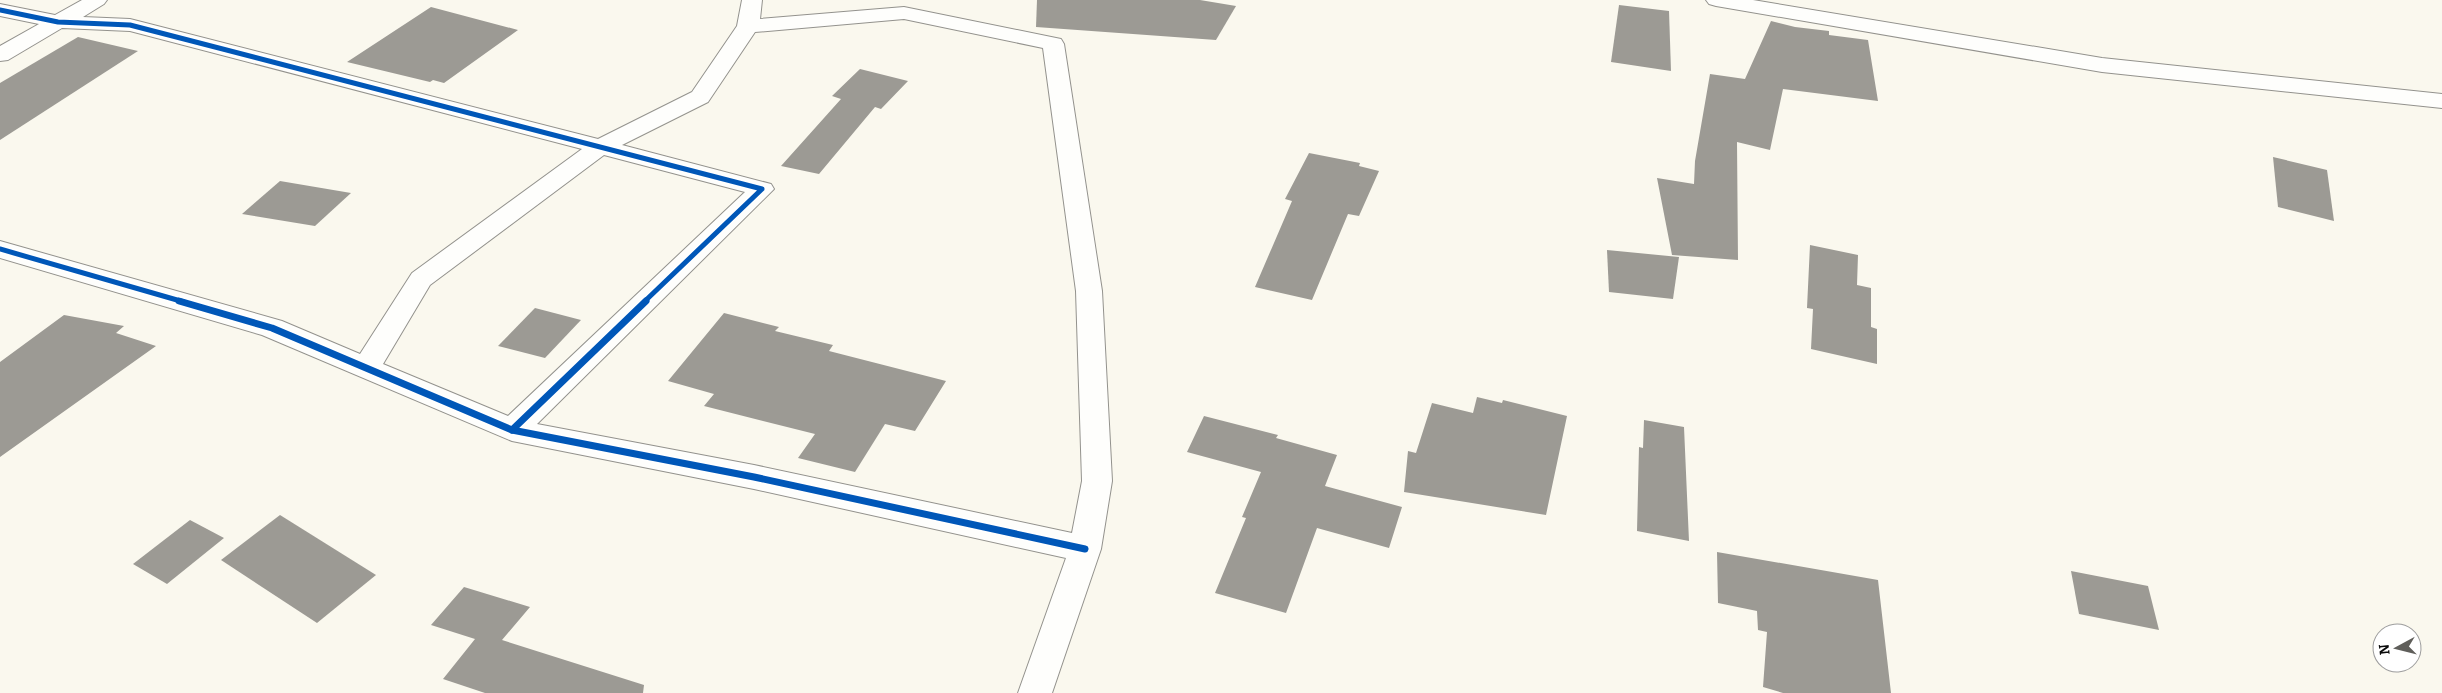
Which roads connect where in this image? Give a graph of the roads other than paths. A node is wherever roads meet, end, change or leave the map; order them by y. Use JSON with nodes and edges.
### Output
{"nodes":[{"id":1,"x":97,"y":0,"type":"edge"},
{"id":2,"x":752,"y":0,"type":"edge"},
{"id":3,"x":1716,"y":0,"type":"edge"},
{"id":4,"x":0,"y":10,"type":"edge"},
{"id":5,"x":58,"y":22,"type":"junction"},
{"id":6,"x":748,"y":26,"type":"junction"},
{"id":7,"x":0,"y":55,"type":"edge"},
{"id":8,"x":2442,"y":101,"type":"edge"},
{"id":9,"x":599,"y":148,"type":"junction"},
{"id":10,"x":0,"y":249,"type":"edge"},
{"id":11,"x":366,"y":368,"type":"junction"},
{"id":12,"x":512,"y":430,"type":"junction"},
{"id":13,"x":1085,"y":549,"type":"junction"},
{"id":14,"x":1035,"y":693,"type":"edge"}],
"edges":[{"from":1,"to":5,"type":"street"},
{"from":2,"to":6,"type":"street"},
{"from":3,"to":8,"type":"street"},
{"from":4,"to":5,"type":"street"},
{"from":5,"to":7,"type":"street"},
{"from":5,"to":9,"type":"street"},
{"from":6,"to":9,"type":"street"},
{"from":6,"to":13,"type":"street"},
{"from":9,"to":11,"type":"street"},
{"from":9,"to":12,"type":"street"},
{"from":10,"to":11,"type":"street"},
{"from":11,"to":12,"type":"street"},
{"from":12,"to":13,"type":"street"},
{"from":13,"to":14,"type":"street"}]}
